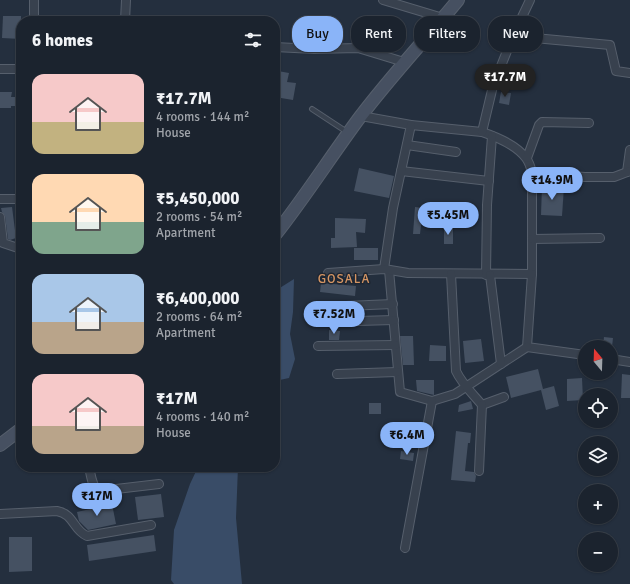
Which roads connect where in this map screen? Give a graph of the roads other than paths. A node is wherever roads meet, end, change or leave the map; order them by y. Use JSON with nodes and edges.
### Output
{"nodes":[{"id":1,"x":34,"y":0,"type":"edge"},
{"id":2,"x":126,"y":0,"type":"edge"},
{"id":3,"x":383,"y":0,"type":"edge"},
{"id":4,"x":458,"y":0,"type":"edge"},
{"id":5,"x":530,"y":0,"type":"edge"},
{"id":6,"x":34,"y":16,"type":"edge"},
{"id":7,"x":125,"y":16,"type":"edge"},
{"id":8,"x":436,"y":16,"type":"edge"},
{"id":9,"x":445,"y":16,"type":"edge"},
{"id":10,"x":522,"y":16,"type":"edge"},
{"id":11,"x":543,"y":39,"type":"edge"},
{"id":12,"x":280,"y":47,"type":"edge"},
{"id":13,"x":414,"y":51,"type":"edge"},
{"id":14,"x":507,"y":52,"type":"edge"},
{"id":15,"x":404,"y":62,"type":"junction"},
{"id":16,"x":0,"y":69,"type":"edge"},
{"id":17,"x":16,"y":69,"type":"edge"},
{"id":18,"x":630,"y":73,"type":"edge"},
{"id":19,"x":312,"y":109,"type":"dead end"},
{"id":20,"x":361,"y":116,"type":"junction"},
{"id":21,"x":590,"y":123,"type":"dead end"},
{"id":22,"x":411,"y":125,"type":"junction"},
{"id":23,"x":482,"y":132,"type":"junction"},
{"id":24,"x":349,"y":133,"type":"junction"},
{"id":25,"x":492,"y":136,"type":"junction"},
{"id":26,"x":407,"y":145,"type":"junction"},
{"id":27,"x":630,"y":150,"type":"edge"},
{"id":28,"x":456,"y":152,"type":"dead end"},
{"id":29,"x":526,"y":158,"type":"junction"},
{"id":30,"x":400,"y":171,"type":"junction"},
{"id":31,"x":629,"y":172,"type":"edge"},
{"id":32,"x":532,"y":173,"type":"junction"},
{"id":33,"x":489,"y":181,"type":"junction"},
{"id":34,"x":0,"y":199,"type":"edge"},
{"id":35,"x":16,"y":199,"type":"edge"},
{"id":36,"x":0,"y":217,"type":"edge"},
{"id":37,"x":280,"y":228,"type":"edge"},
{"id":38,"x":600,"y":238,"type":"dead end"},
{"id":39,"x":532,"y":239,"type":"junction"},
{"id":40,"x":1,"y":240,"type":"edge"},
{"id":41,"x":16,"y":247,"type":"edge"},
{"id":42,"x":386,"y":270,"type":"junction"},
{"id":43,"x":328,"y":273,"type":"dead end"},
{"id":44,"x":451,"y":274,"type":"junction"},
{"id":45,"x":532,"y":274,"type":"junction"},
{"id":46,"x":488,"y":275,"type":"junction"},
{"id":47,"x":393,"y":304,"type":"junction"},
{"id":48,"x":322,"y":306,"type":"dead end"},
{"id":49,"x":394,"y":320,"type":"junction"},
{"id":50,"x":321,"y":322,"type":"dead end"},
{"id":51,"x":395,"y":345,"type":"junction"},
{"id":52,"x":318,"y":346,"type":"dead end"},
{"id":53,"x":527,"y":347,"type":"junction"},
{"id":54,"x":578,"y":354,"type":"edge"},
{"id":55,"x":618,"y":360,"type":"edge"},
{"id":56,"x":630,"y":362,"type":"edge"},
{"id":57,"x":501,"y":364,"type":"junction"},
{"id":58,"x":397,"y":372,"type":"junction"},
{"id":59,"x":337,"y":374,"type":"dead end"},
{"id":60,"x":467,"y":386,"type":"junction"},
{"id":61,"x":504,"y":398,"type":"dead end"},
{"id":62,"x":432,"y":401,"type":"junction"},
{"id":63,"x":482,"y":405,"type":"junction"},
{"id":64,"x":16,"y":433,"type":"edge"},
{"id":65,"x":0,"y":445,"type":"edge"},
{"id":66,"x":479,"y":471,"type":"dead end"},
{"id":67,"x":90,"y":472,"type":"edge"},
{"id":68,"x":159,"y":484,"type":"dead end"},
{"id":69,"x":0,"y":514,"type":"edge"},
{"id":70,"x":152,"y":525,"type":"dead end"},
{"id":71,"x":405,"y":548,"type":"dead end"}],
"edges":[{"from":1,"to":6,"type":"street"},
{"from":2,"to":7,"type":"street"},
{"from":3,"to":8,"type":"street"},
{"from":4,"to":9,"type":"main road"},
{"from":5,"to":10,"type":"street"},
{"from":11,"to":18,"type":"street"},
{"from":12,"to":15,"type":"street"},
{"from":13,"to":15,"type":"main road"},
{"from":14,"to":23,"type":"street"},
{"from":15,"to":20,"type":"main road"},
{"from":16,"to":17,"type":"street"},
{"from":19,"to":24,"type":"lane"},
{"from":20,"to":22,"type":"street"},
{"from":20,"to":24,"type":"main road"},
{"from":21,"to":29,"type":"street"},
{"from":22,"to":23,"type":"street"},
{"from":22,"to":26,"type":"street"},
{"from":23,"to":25,"type":"street"},
{"from":24,"to":37,"type":"main road"},
{"from":25,"to":29,"type":"street"},
{"from":25,"to":33,"type":"street"},
{"from":26,"to":28,"type":"street"},
{"from":26,"to":30,"type":"street"},
{"from":27,"to":31,"type":"street"},
{"from":29,"to":32,"type":"street"},
{"from":30,"to":33,"type":"street"},
{"from":30,"to":42,"type":"street"},
{"from":31,"to":32,"type":"street"},
{"from":32,"to":39,"type":"street"},
{"from":33,"to":46,"type":"street"},
{"from":34,"to":35,"type":"street"},
{"from":36,"to":40,"type":"street"},
{"from":38,"to":39,"type":"street"},
{"from":39,"to":45,"type":"street"},
{"from":40,"to":41,"type":"street"},
{"from":42,"to":43,"type":"street"},
{"from":42,"to":44,"type":"street"},
{"from":42,"to":47,"type":"street"},
{"from":44,"to":46,"type":"street"},
{"from":44,"to":60,"type":"street"},
{"from":45,"to":46,"type":"street"},
{"from":45,"to":53,"type":"street"},
{"from":46,"to":57,"type":"street"},
{"from":47,"to":48,"type":"street"},
{"from":47,"to":49,"type":"street"},
{"from":49,"to":50,"type":"street"},
{"from":49,"to":51,"type":"street"},
{"from":51,"to":52,"type":"street"},
{"from":51,"to":58,"type":"street"},
{"from":53,"to":54,"type":"street"},
{"from":53,"to":57,"type":"street"},
{"from":55,"to":56,"type":"street"},
{"from":57,"to":60,"type":"street"},
{"from":58,"to":59,"type":"street"},
{"from":58,"to":62,"type":"street"},
{"from":60,"to":62,"type":"street"},
{"from":60,"to":63,"type":"street"},
{"from":61,"to":63,"type":"street"},
{"from":62,"to":71,"type":"street"},
{"from":63,"to":66,"type":"street"},
{"from":64,"to":65,"type":"main road"},
{"from":67,"to":68,"type":"street"},
{"from":69,"to":70,"type":"street"}]}
